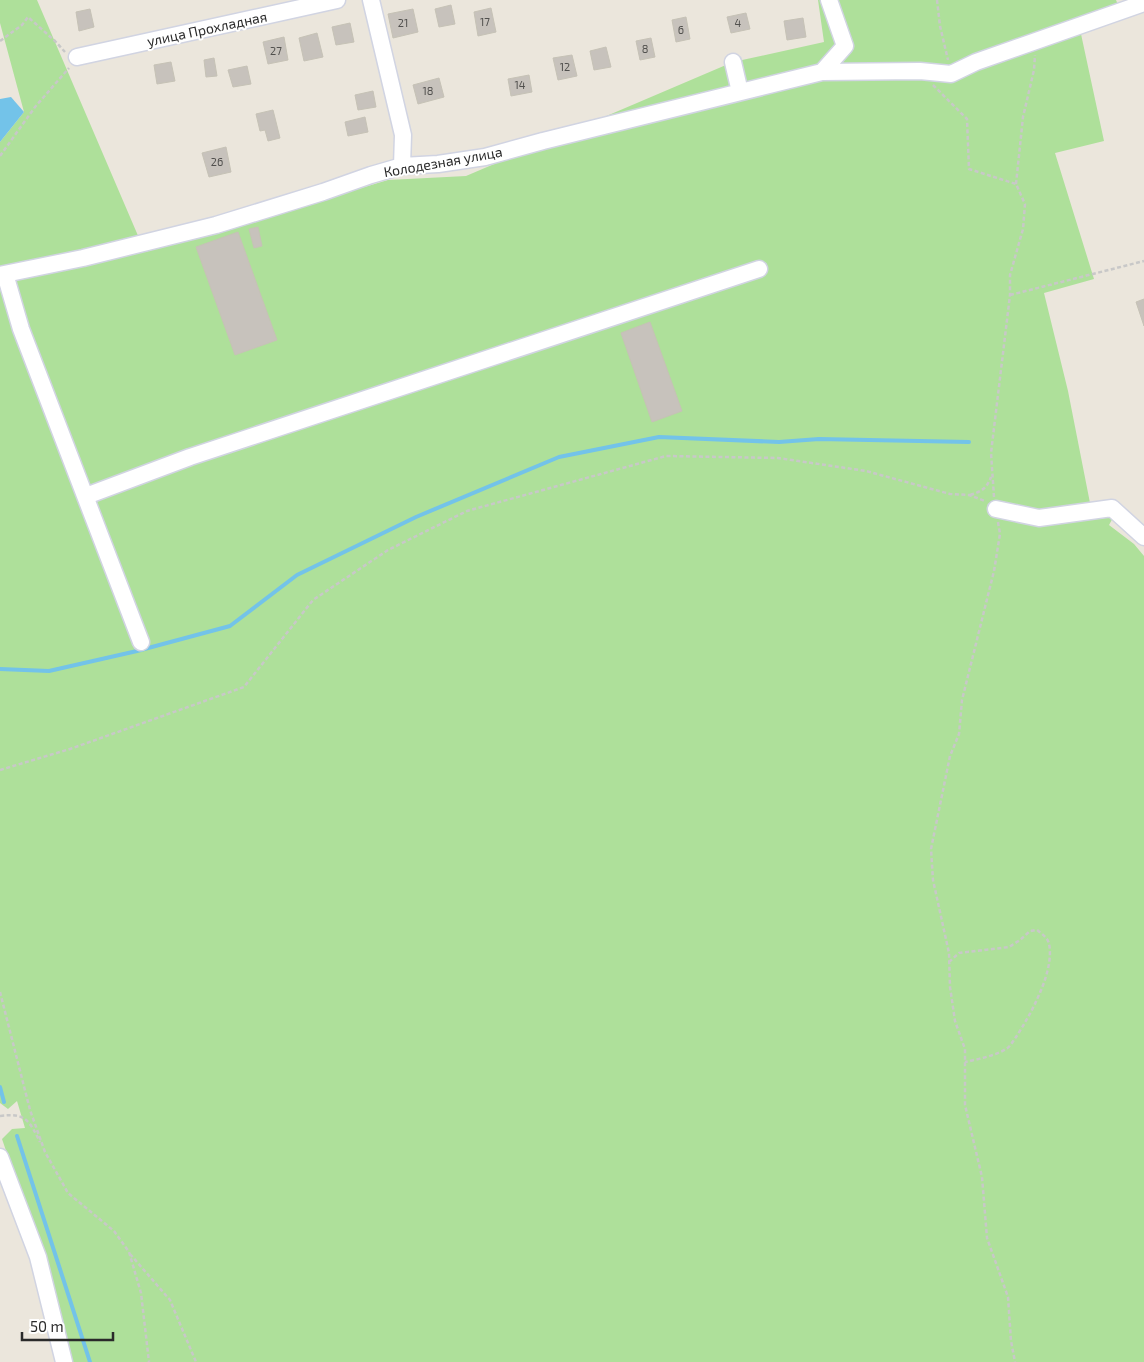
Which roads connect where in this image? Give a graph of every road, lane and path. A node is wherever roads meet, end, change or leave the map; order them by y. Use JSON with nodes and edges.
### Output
{"nodes":[{"id":1,"x":337,"y":0,"type":"edge"},
{"id":2,"x":371,"y":0,"type":"edge"},
{"id":3,"x":829,"y":0,"type":"edge"},
{"id":4,"x":937,"y":0,"type":"edge"},
{"id":5,"x":1144,"y":3,"type":"edge"},
{"id":6,"x":0,"y":41,"type":"edge"},
{"id":7,"x":1036,"y":41,"type":"junction"},
{"id":8,"x":77,"y":57,"type":"junction"},
{"id":9,"x":733,"y":62,"type":"dead end"},
{"id":10,"x":920,"y":71,"type":"junction"},
{"id":11,"x":822,"y":72,"type":"junction"},
{"id":12,"x":951,"y":74,"type":"junction"},
{"id":13,"x":740,"y":92,"type":"junction"},
{"id":14,"x":0,"y":156,"type":"edge"},
{"id":15,"x":402,"y":166,"type":"junction"},
{"id":16,"x":1016,"y":184,"type":"junction"},
{"id":17,"x":1144,"y":261,"type":"edge"},
{"id":18,"x":759,"y":269,"type":"dead end"},
{"id":19,"x":2,"y":274,"type":"edge"},
{"id":20,"x":1010,"y":295,"type":"junction"},
{"id":21,"x":992,"y":473,"type":"junction"},
{"id":22,"x":969,"y":495,"type":"junction"},
{"id":23,"x":86,"y":496,"type":"junction"},
{"id":24,"x":996,"y":509,"type":"junction"},
{"id":25,"x":1144,"y":537,"type":"edge"},
{"id":26,"x":141,"y":642,"type":"dead end"},
{"id":27,"x":0,"y":770,"type":"edge"},
{"id":28,"x":949,"y":962,"type":"junction"},
{"id":29,"x":0,"y":992,"type":"edge"},
{"id":30,"x":965,"y":1062,"type":"junction"},
{"id":31,"x":0,"y":1116,"type":"edge"},
{"id":32,"x":45,"y":1152,"type":"junction"},
{"id":33,"x":0,"y":1156,"type":"edge"},
{"id":34,"x":129,"y":1252,"type":"junction"},
{"id":35,"x":64,"y":1362,"type":"edge"},
{"id":36,"x":148,"y":1362,"type":"edge"},
{"id":37,"x":196,"y":1362,"type":"edge"},
{"id":38,"x":1015,"y":1362,"type":"edge"}],
"edges":[{"from":1,"to":8,"type":"street","name":"улица Прохладная"},
{"from":2,"to":15,"type":"street"},
{"from":3,"to":11,"type":"street"},
{"from":4,"to":12,"type":"path"},
{"from":5,"to":7,"type":"street"},
{"from":6,"to":8,"type":"path"},
{"from":7,"to":12,"type":"street"},
{"from":7,"to":16,"type":"path"},
{"from":8,"to":14,"type":"path"},
{"from":9,"to":13,"type":"street"},
{"from":10,"to":11,"type":"street","name":"Колодезная улица"},
{"from":10,"to":12,"type":"street","name":"Колодезная улица"},
{"from":10,"to":16,"type":"path"},
{"from":11,"to":13,"type":"street","name":"Колодезная улица"},
{"from":13,"to":15,"type":"street","name":"Колодезная улица"},
{"from":15,"to":19,"type":"street","name":"Колодезная улица"},
{"from":16,"to":20,"type":"path"},
{"from":17,"to":20,"type":"path"},
{"from":18,"to":23,"type":"street"},
{"from":19,"to":23,"type":"street"},
{"from":20,"to":21,"type":"path"},
{"from":21,"to":22,"type":"path"},
{"from":21,"to":24,"type":"path"},
{"from":22,"to":24,"type":"path"},
{"from":22,"to":27,"type":"path"},
{"from":23,"to":26,"type":"street"},
{"from":24,"to":25,"type":"street"},
{"from":24,"to":28,"type":"path"},
{"from":28,"to":30,"type":"path"},
{"from":28,"to":30,"type":"path"},
{"from":29,"to":32,"type":"path"},
{"from":30,"to":38,"type":"path"},
{"from":31,"to":32,"type":"path"},
{"from":32,"to":34,"type":"path"},
{"from":33,"to":35,"type":"street"},
{"from":34,"to":36,"type":"path"},
{"from":34,"to":37,"type":"path"}]}
